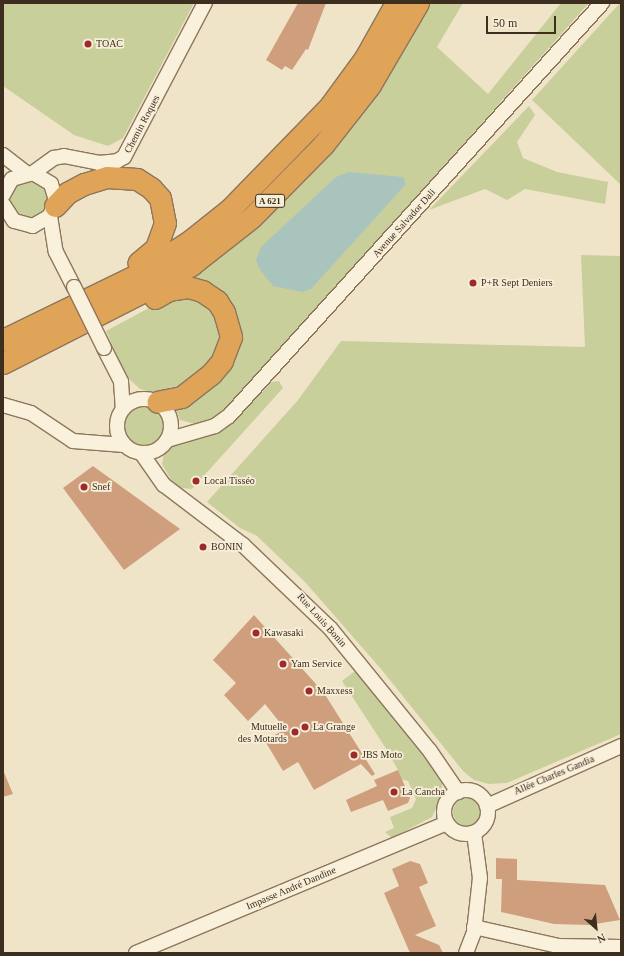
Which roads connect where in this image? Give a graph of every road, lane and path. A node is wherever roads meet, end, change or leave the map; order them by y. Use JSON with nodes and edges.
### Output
{"nodes":[{"id":1,"x":205,"y":3,"type":"edge"},
{"id":2,"x":396,"y":3,"type":"edge"},
{"id":3,"x":418,"y":3,"type":"edge"},
{"id":4,"x":602,"y":3,"type":"edge"},
{"id":5,"x":3,"y":155,"type":"edge"},
{"id":6,"x":64,"y":156,"type":"junction"},
{"id":7,"x":3,"y":164,"type":"edge"},
{"id":8,"x":30,"y":173,"type":"junction"},
{"id":9,"x":51,"y":184,"type":"junction"},
{"id":10,"x":5,"y":190,"type":"edge"},
{"id":11,"x":3,"y":204,"type":"edge"},
{"id":12,"x":53,"y":211,"type":"junction"},
{"id":13,"x":27,"y":226,"type":"junction"},
{"id":14,"x":56,"y":252,"type":"junction"},
{"id":15,"x":97,"y":295,"type":"junction"},
{"id":16,"x":3,"y":340,"type":"edge"},
{"id":17,"x":6,"y":361,"type":"edge"},
{"id":18,"x":121,"y":382,"type":"junction"},
{"id":19,"x":149,"y":401,"type":"junction"},
{"id":20,"x":3,"y":405,"type":"edge"},
{"id":21,"x":122,"y":409,"type":"junction"},
{"id":22,"x":171,"y":422,"type":"junction"},
{"id":23,"x":116,"y":427,"type":"junction"},
{"id":24,"x":197,"y":431,"type":"junction"},
{"id":25,"x":83,"y":443,"type":"junction"},
{"id":26,"x":124,"y":445,"type":"junction"},
{"id":27,"x":163,"y":445,"type":"junction"},
{"id":28,"x":142,"y":454,"type":"junction"},
{"id":29,"x":158,"y":476,"type":"junction"},
{"id":30,"x":621,"y":746,"type":"edge"},
{"id":31,"x":458,"y":792,"type":"junction"},
{"id":32,"x":488,"y":806,"type":"junction"},
{"id":33,"x":447,"y":823,"type":"junction"},
{"id":34,"x":474,"y":833,"type":"junction"},
{"id":35,"x":474,"y":927,"type":"junction"},
{"id":36,"x":621,"y":947,"type":"edge"},
{"id":37,"x":136,"y":953,"type":"edge"},
{"id":38,"x":466,"y":953,"type":"edge"}],
"edges":[{"from":1,"to":6,"type":"street","name":"Chemin Roques"},
{"from":2,"to":15,"type":"highway","number":"A 621"},
{"from":3,"to":17,"type":"highway","number":"A 621"},
{"from":4,"to":24,"type":"street","name":"Avenue Salvador Dali"},
{"from":5,"to":8,"type":"street"},
{"from":6,"to":8,"type":"street"},
{"from":6,"to":9,"type":"street"},
{"from":7,"to":10,"type":"street"},
{"from":8,"to":9,"type":"street"},
{"from":8,"to":10,"type":"street"},
{"from":9,"to":12,"type":"street"},
{"from":11,"to":13,"type":"street"},
{"from":12,"to":13,"type":"street"},
{"from":12,"to":14,"type":"street"},
{"from":12,"to":15,"type":"highway"},
{"from":13,"to":14,"type":"street"},
{"from":14,"to":18,"type":"street","bridge":true},
{"from":15,"to":16,"type":"highway","number":"A 621"},
{"from":17,"to":19,"type":"highway"},
{"from":18,"to":19,"type":"street"},
{"from":18,"to":21,"type":"street"},
{"from":19,"to":21,"type":"street"},
{"from":19,"to":22,"type":"street"},
{"from":20,"to":25,"type":"street"},
{"from":21,"to":23,"type":"street"},
{"from":22,"to":24,"type":"street"},
{"from":22,"to":27,"type":"street"},
{"from":23,"to":25,"type":"street"},
{"from":23,"to":26,"type":"street"},
{"from":24,"to":27,"type":"street","name":"Avenue Salvador Dali"},
{"from":25,"to":26,"type":"street"},
{"from":26,"to":28,"type":"street"},
{"from":27,"to":28,"type":"street"},
{"from":27,"to":29,"type":"street"},
{"from":28,"to":29,"type":"street","name":"Rue Louis Bonin"},
{"from":29,"to":31,"type":"street","name":"Rue Louis Bonin"},
{"from":30,"to":32,"type":"street","name":"Allée Charles Gandia"},
{"from":31,"to":32,"type":"street"},
{"from":31,"to":33,"type":"street"},
{"from":32,"to":34,"type":"street"},
{"from":33,"to":34,"type":"street"},
{"from":33,"to":37,"type":"street","name":"Impasse André Dandine"},
{"from":34,"to":35,"type":"street"},
{"from":35,"to":36,"type":"street"},
{"from":35,"to":38,"type":"street"}]}
